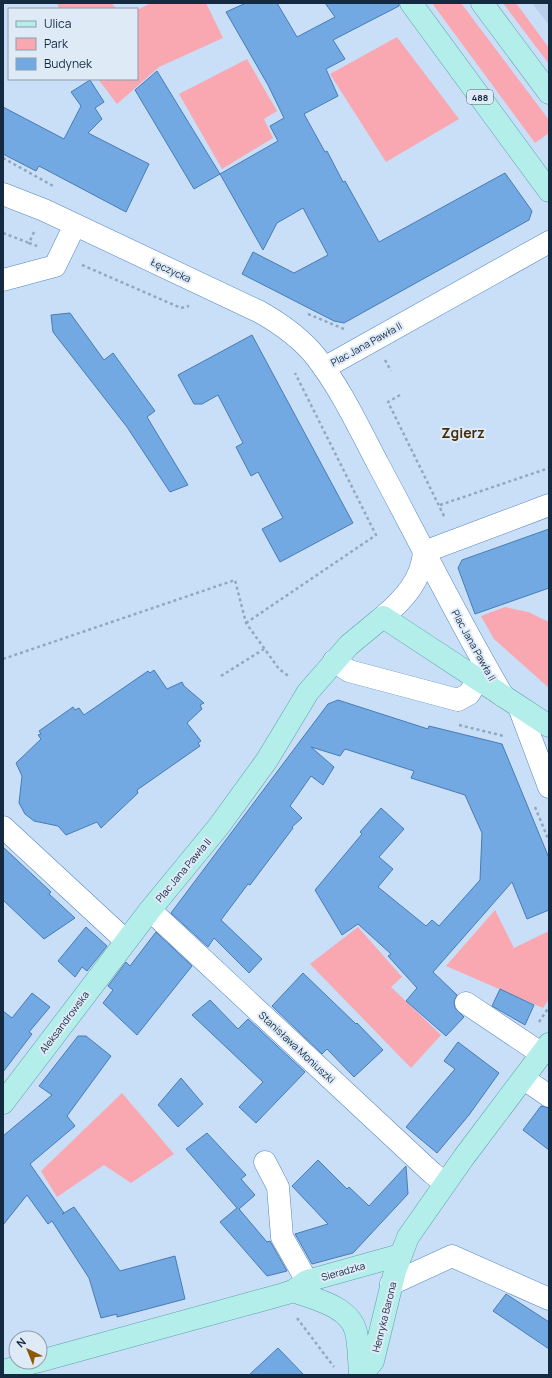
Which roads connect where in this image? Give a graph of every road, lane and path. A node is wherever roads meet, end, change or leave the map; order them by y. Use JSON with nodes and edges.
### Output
{"nodes":[{"id":1,"x":410,"y":3,"type":"edge"},
{"id":2,"x":482,"y":3,"type":"edge"},
{"id":3,"x":549,"y":93,"type":"edge"},
{"id":4,"x":3,"y":158,"type":"edge"},
{"id":5,"x":56,"y":187,"type":"dead end"},
{"id":6,"x":549,"y":191,"type":"edge"},
{"id":7,"x":3,"y":194,"type":"edge"},
{"id":8,"x":75,"y":225,"type":"junction"},
{"id":9,"x":3,"y":232,"type":"edge"},
{"id":10,"x":549,"y":242,"type":"edge"},
{"id":11,"x":29,"y":243,"type":"dead end"},
{"id":12,"x":3,"y":280,"type":"edge"},
{"id":13,"x":349,"y":331,"type":"dead end"},
{"id":14,"x":292,"y":332,"type":"junction"},
{"id":15,"x":324,"y":368,"type":"junction"},
{"id":16,"x":294,"y":370,"type":"dead end"},
{"id":17,"x":400,"y":395,"type":"dead end"},
{"id":18,"x":549,"y":468,"type":"edge"},
{"id":19,"x":440,"y":505,"type":"junction"},
{"id":20,"x":549,"y":505,"type":"edge"},
{"id":21,"x":454,"y":539,"type":"junction"},
{"id":22,"x":424,"y":552,"type":"junction"},
{"id":23,"x":234,"y":580,"type":"dead end"},
{"id":24,"x":382,"y":617,"type":"junction"},
{"id":25,"x":246,"y":623,"type":"dead end"},
{"id":26,"x":264,"y":649,"type":"dead end"},
{"id":27,"x":3,"y":659,"type":"edge"},
{"id":28,"x":334,"y":661,"type":"junction"},
{"id":29,"x":221,"y":676,"type":"dead end"},
{"id":30,"x":478,"y":679,"type":"junction"},
{"id":31,"x":511,"y":702,"type":"junction"},
{"id":32,"x":451,"y":723,"type":"dead end"},
{"id":33,"x":549,"y":726,"type":"edge"},
{"id":34,"x":507,"y":742,"type":"dead end"},
{"id":35,"x":549,"y":787,"type":"edge"},
{"id":36,"x":3,"y":827,"type":"edge"},
{"id":37,"x":150,"y":910,"type":"junction"},
{"id":38,"x":126,"y":941,"type":"junction"},
{"id":39,"x":466,"y":1003,"type":"dead end"},
{"id":40,"x":545,"y":1049,"type":"edge"},
{"id":41,"x":524,"y":1079,"type":"junction"},
{"id":42,"x":549,"y":1096,"type":"edge"},
{"id":43,"x":3,"y":1103,"type":"edge"},
{"id":44,"x":265,"y":1162,"type":"dead end"},
{"id":45,"x":445,"y":1183,"type":"junction"},
{"id":46,"x":400,"y":1255,"type":"junction"},
{"id":47,"x":391,"y":1284,"type":"junction"},
{"id":48,"x":295,"y":1289,"type":"junction"},
{"id":49,"x":549,"y":1299,"type":"edge"},
{"id":50,"x":48,"y":1359,"type":"edge"},
{"id":51,"x":336,"y":1369,"type":"dead end"},
{"id":52,"x":360,"y":1375,"type":"edge"}],
"edges":[{"from":1,"to":6,"type":"main road","number":"488"},
{"from":2,"to":3,"type":"main road"},
{"from":4,"to":5,"type":"path"},
{"from":7,"to":8,"type":"street","name":"Łęczycka"},
{"from":8,"to":12,"type":"street"},
{"from":8,"to":14,"type":"street","name":"Łęczycka"},
{"from":9,"to":11,"type":"path"},
{"from":10,"to":15,"type":"street","name":"Plac Jana Pawła II"},
{"from":13,"to":14,"type":"path"},
{"from":14,"to":15,"type":"street","name":"Łęczycka"},
{"from":15,"to":22,"type":"street","name":"Plac Jana Pawła II"},
{"from":16,"to":25,"type":"path"},
{"from":17,"to":19,"type":"path"},
{"from":18,"to":19,"type":"path"},
{"from":19,"to":21,"type":"path"},
{"from":20,"to":21,"type":"street"},
{"from":21,"to":22,"type":"street"},
{"from":22,"to":24,"type":"street","name":"Plac Jana Pawła II"},
{"from":22,"to":31,"type":"street","name":"Plac Jana Pawła II"},
{"from":23,"to":27,"type":"path"},
{"from":24,"to":28,"type":"main road","name":"Plac Jana Pawła II"},
{"from":24,"to":30,"type":"main road","name":"Plac Jana Pawła II"},
{"from":26,"to":29,"type":"path"},
{"from":28,"to":30,"type":"street","name":"Plac Jana Pawła II"},
{"from":28,"to":37,"type":"main road","name":"Plac Jana Pawła II"},
{"from":30,"to":31,"type":"main road","name":"Plac Jana Pawła II"},
{"from":31,"to":33,"type":"main road"},
{"from":31,"to":35,"type":"street"},
{"from":32,"to":34,"type":"path"},
{"from":36,"to":38,"type":"street"},
{"from":37,"to":38,"type":"main road","name":"Plac Jana Pawła II"},
{"from":37,"to":45,"type":"street","name":"Stanisława Moniuszki"},
{"from":38,"to":43,"type":"main road","name":"Aleksandrowska"},
{"from":39,"to":40,"type":"street"},
{"from":40,"to":41,"type":"main road"},
{"from":41,"to":42,"type":"street"},
{"from":41,"to":45,"type":"main road"},
{"from":44,"to":48,"type":"street"},
{"from":45,"to":46,"type":"main road"},
{"from":46,"to":47,"type":"main road","name":"Henryka Barona"},
{"from":46,"to":48,"type":"main road","name":"Sieradzka"},
{"from":47,"to":49,"type":"street"},
{"from":47,"to":52,"type":"main road","name":"Henryka Barona"},
{"from":48,"to":50,"type":"main road","name":"Sieradzka"},
{"from":48,"to":51,"type":"path"},
{"from":48,"to":52,"type":"main road","name":"Henryka Barona"}]}
